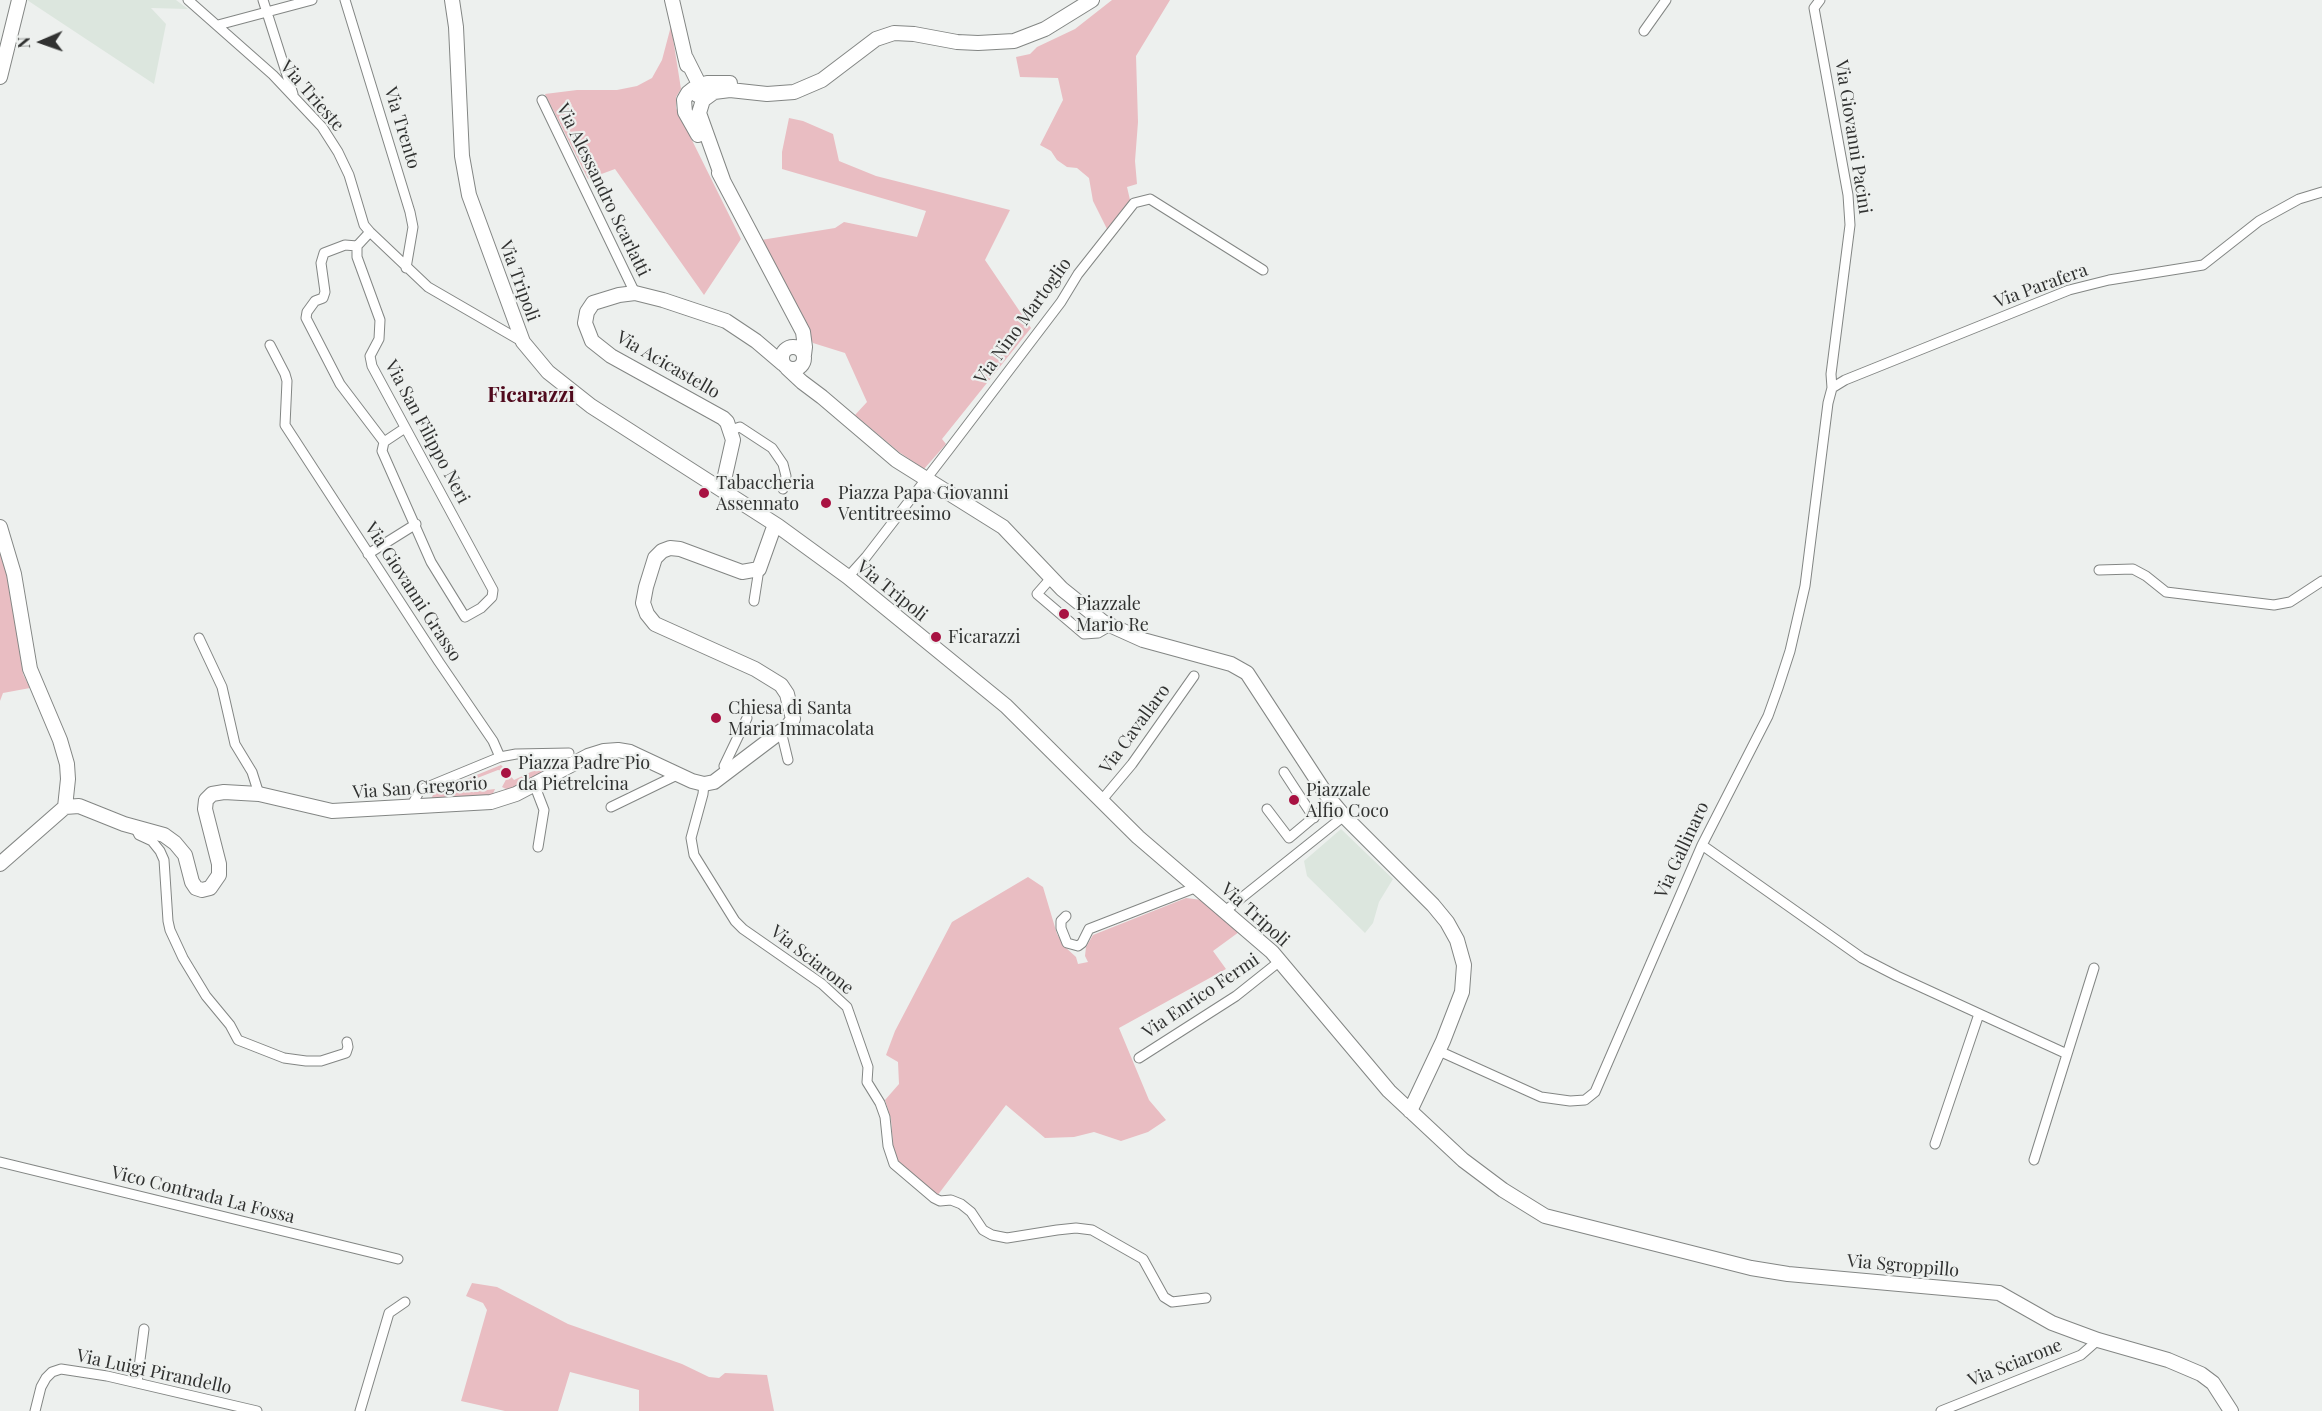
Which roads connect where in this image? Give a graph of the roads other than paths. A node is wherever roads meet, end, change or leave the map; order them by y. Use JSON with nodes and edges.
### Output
{"nodes":[{"id":1,"x":19,"y":0,"type":"edge"},
{"id":2,"x":188,"y":0,"type":"edge"},
{"id":3,"x":263,"y":0,"type":"edge"},
{"id":4,"x":312,"y":0,"type":"edge"},
{"id":5,"x":345,"y":0,"type":"edge"},
{"id":6,"x":452,"y":0,"type":"edge"},
{"id":7,"x":672,"y":0,"type":"edge"},
{"id":8,"x":1092,"y":0,"type":"edge"},
{"id":9,"x":1666,"y":0,"type":"edge"},
{"id":10,"x":1815,"y":3,"type":"edge"},
{"id":11,"x":267,"y":12,"type":"junction"},
{"id":12,"x":218,"y":25,"type":"junction"},
{"id":13,"x":1644,"y":31,"type":"dead end"},
{"id":14,"x":0,"y":77,"type":"edge"},
{"id":15,"x":693,"y":89,"type":"junction"},
{"id":16,"x":767,"y":94,"type":"junction"},
{"id":17,"x":294,"y":97,"type":"junction"},
{"id":18,"x":542,"y":100,"type":"dead end"},
{"id":19,"x":716,"y":161,"type":"junction"},
{"id":20,"x":723,"y":180,"type":"junction"},
{"id":21,"x":2322,"y":192,"type":"edge"},
{"id":22,"x":370,"y":232,"type":"junction"},
{"id":23,"x":357,"y":246,"type":"junction"},
{"id":24,"x":406,"y":268,"type":"junction"},
{"id":25,"x":1263,"y":270,"type":"dead end"},
{"id":26,"x":635,"y":293,"type":"junction"},
{"id":27,"x":523,"y":342,"type":"junction"},
{"id":28,"x":270,"y":345,"type":"dead end"},
{"id":29,"x":799,"y":356,"type":"junction"},
{"id":30,"x":785,"y":366,"type":"junction"},
{"id":31,"x":1833,"y":387,"type":"junction"},
{"id":32,"x":822,"y":396,"type":"junction"},
{"id":33,"x":405,"y":428,"type":"junction"},
{"id":34,"x":731,"y":430,"type":"junction"},
{"id":35,"x":384,"y":442,"type":"junction"},
{"id":36,"x":925,"y":478,"type":"junction"},
{"id":37,"x":722,"y":489,"type":"junction"},
{"id":38,"x":783,"y":489,"type":"dead end"},
{"id":39,"x":416,"y":524,"type":"junction"},
{"id":40,"x":775,"y":524,"type":"junction"},
{"id":41,"x":0,"y":527,"type":"edge"},
{"id":42,"x":368,"y":554,"type":"junction"},
{"id":43,"x":759,"y":569,"type":"junction"},
{"id":44,"x":2100,"y":570,"type":"dead end"},
{"id":45,"x":848,"y":577,"type":"junction"},
{"id":46,"x":1051,"y":578,"type":"junction"},
{"id":47,"x":2322,"y":581,"type":"edge"},
{"id":48,"x":754,"y":602,"type":"dead end"},
{"id":49,"x":1110,"y":626,"type":"junction"},
{"id":50,"x":199,"y":638,"type":"dead end"},
{"id":51,"x":1194,"y":676,"type":"dead end"},
{"id":52,"x":747,"y":718,"type":"dead end"},
{"id":53,"x":781,"y":731,"type":"junction"},
{"id":54,"x":569,"y":753,"type":"dead end"},
{"id":55,"x":501,"y":757,"type":"junction"},
{"id":56,"x":788,"y":760,"type":"dead end"},
{"id":57,"x":727,"y":772,"type":"junction"},
{"id":58,"x":1284,"y":772,"type":"dead end"},
{"id":59,"x":677,"y":775,"type":"junction"},
{"id":60,"x":534,"y":784,"type":"junction"},
{"id":61,"x":704,"y":784,"type":"junction"},
{"id":62,"x":259,"y":794,"type":"junction"},
{"id":63,"x":1101,"y":801,"type":"junction"},
{"id":64,"x":1332,"y":802,"type":"junction"},
{"id":65,"x":65,"y":807,"type":"junction"},
{"id":66,"x":411,"y":807,"type":"junction"},
{"id":67,"x":611,"y":807,"type":"dead end"},
{"id":68,"x":1267,"y":809,"type":"dead end"},
{"id":69,"x":1344,"y":816,"type":"junction"},
{"id":70,"x":1314,"y":818,"type":"junction"},
{"id":71,"x":135,"y":827,"type":"junction"},
{"id":72,"x":1702,"y":845,"type":"junction"},
{"id":73,"x":538,"y":847,"type":"dead end"},
{"id":74,"x":0,"y":864,"type":"edge"},
{"id":75,"x":1197,"y":887,"type":"junction"},
{"id":76,"x":1225,"y":911,"type":"junction"},
{"id":77,"x":1066,"y":916,"type":"dead end"},
{"id":78,"x":1280,"y":961,"type":"junction"},
{"id":79,"x":2094,"y":968,"type":"dead end"},
{"id":80,"x":1979,"y":1014,"type":"junction"},
{"id":81,"x":346,"y":1042,"type":"dead end"},
{"id":82,"x":1439,"y":1051,"type":"junction"},
{"id":83,"x":2067,"y":1054,"type":"junction"},
{"id":84,"x":1139,"y":1058,"type":"dead end"},
{"id":85,"x":1410,"y":1111,"type":"junction"},
{"id":86,"x":1935,"y":1144,"type":"dead end"},
{"id":87,"x":2034,"y":1160,"type":"dead end"},
{"id":88,"x":0,"y":1162,"type":"edge"},
{"id":89,"x":1545,"y":1216,"type":"joint"},
{"id":90,"x":398,"y":1259,"type":"dead end"},
{"id":91,"x":1206,"y":1298,"type":"dead end"},
{"id":92,"x":405,"y":1302,"type":"dead end"},
{"id":93,"x":144,"y":1329,"type":"dead end"},
{"id":94,"x":2098,"y":1340,"type":"junction"},
{"id":95,"x":137,"y":1383,"type":"junction"},
{"id":96,"x":35,"y":1411,"type":"edge"},
{"id":97,"x":257,"y":1411,"type":"edge"},
{"id":98,"x":360,"y":1411,"type":"edge"},
{"id":99,"x":1941,"y":1411,"type":"edge"},
{"id":100,"x":2231,"y":1411,"type":"edge"}],
"edges":[{"from":1,"to":14,"type":"street"},
{"from":2,"to":12,"type":"street","name":"Via Trieste"},
{"from":3,"to":11,"type":"street"},
{"from":4,"to":11,"type":"street"},
{"from":5,"to":24,"type":"street","name":"Via Trento"},
{"from":6,"to":27,"type":"street","name":"Via Tripoli"},
{"from":7,"to":15,"type":"street"},
{"from":8,"to":16,"type":"street"},
{"from":9,"to":13,"type":"street"},
{"from":10,"to":31,"type":"street","name":"Via Giovanni Pacini"},
{"from":11,"to":12,"type":"street"},
{"from":11,"to":17,"type":"street"},
{"from":12,"to":17,"type":"street","name":"Via Trieste"},
{"from":15,"to":16,"type":"street"},
{"from":15,"to":19,"type":"street"},
{"from":15,"to":20,"type":"street"},
{"from":16,"to":19,"type":"street"},
{"from":17,"to":22,"type":"street","name":"Via Trieste"},
{"from":18,"to":26,"type":"street","name":"Via Alessandro Scarlatti"},
{"from":19,"to":20,"type":"street"},
{"from":20,"to":29,"type":"street"},
{"from":21,"to":31,"type":"street","name":"Via Parafera"},
{"from":22,"to":23,"type":"street"},
{"from":22,"to":24,"type":"street","name":"Via Trieste"},
{"from":23,"to":33,"type":"street","name":"Via San Filippo Neri"},
{"from":23,"to":35,"type":"street"},
{"from":24,"to":27,"type":"street","name":"Via Trieste"},
{"from":25,"to":36,"type":"street","name":"Via Nino Martoglio"},
{"from":26,"to":30,"type":"street","name":"Via Acicastello"},
{"from":26,"to":34,"type":"street","name":"Via Acicastello"},
{"from":27,"to":37,"type":"street","name":"Via Tripoli"},
{"from":28,"to":42,"type":"street","name":"Via Giovanni Grasso"},
{"from":29,"to":30,"type":"street"},
{"from":29,"to":30,"type":"street"},
{"from":29,"to":32,"type":"street"},
{"from":30,"to":32,"type":"street","name":"Via Acicastello"},
{"from":31,"to":72,"type":"street","name":"Via Gallinaro"},
{"from":32,"to":36,"type":"street"},
{"from":33,"to":35,"type":"street"},
{"from":33,"to":39,"type":"street","name":"Via San Filippo Neri"},
{"from":34,"to":37,"type":"street"},
{"from":34,"to":38,"type":"street"},
{"from":35,"to":39,"type":"street"},
{"from":36,"to":45,"type":"street","name":"Via Nino Martoglio"},
{"from":36,"to":46,"type":"street"},
{"from":37,"to":40,"type":"street","name":"Via Tripoli"},
{"from":39,"to":42,"type":"street"},
{"from":40,"to":43,"type":"street"},
{"from":40,"to":45,"type":"street","name":"Via Tripoli"},
{"from":41,"to":65,"type":"street"},
{"from":42,"to":55,"type":"street","name":"Via Giovanni Grasso"},
{"from":43,"to":48,"type":"street"},
{"from":43,"to":53,"type":"street"},
{"from":44,"to":47,"type":"street"},
{"from":45,"to":63,"type":"street","name":"Via Tripoli"},
{"from":46,"to":49,"type":"street"},
{"from":46,"to":49,"type":"street"},
{"from":49,"to":64,"type":"street"},
{"from":50,"to":62,"type":"street"},
{"from":51,"to":63,"type":"street","name":"Via Cavallaro"},
{"from":52,"to":57,"type":"street"},
{"from":53,"to":56,"type":"street"},
{"from":53,"to":57,"type":"street"},
{"from":54,"to":55,"type":"street"},
{"from":55,"to":66,"type":"street"},
{"from":57,"to":61,"type":"street"},
{"from":58,"to":70,"type":"street"},
{"from":59,"to":60,"type":"street","name":"Via San Gregorio"},
{"from":59,"to":61,"type":"street","name":"Via San Gregorio"},
{"from":59,"to":67,"type":"street"},
{"from":60,"to":66,"type":"street","name":"Via San Gregorio"},
{"from":60,"to":73,"type":"street"},
{"from":61,"to":91,"type":"street","name":"Via Sciarone"},
{"from":62,"to":66,"type":"street","name":"Via San Gregorio"},
{"from":62,"to":71,"type":"street","name":"Via San Gregorio"},
{"from":63,"to":75,"type":"street","name":"Via Tripoli"},
{"from":64,"to":69,"type":"street"},
{"from":64,"to":70,"type":"street"},
{"from":65,"to":71,"type":"street","name":"Via San Gregorio"},
{"from":65,"to":74,"type":"street"},
{"from":68,"to":70,"type":"street"},
{"from":69,"to":76,"type":"street"},
{"from":69,"to":82,"type":"street"},
{"from":71,"to":81,"type":"street"},
{"from":72,"to":80,"type":"street"},
{"from":72,"to":82,"type":"street","name":"Via Gallinaro"},
{"from":75,"to":76,"type":"street","name":"Via Tripoli"},
{"from":75,"to":77,"type":"street"},
{"from":76,"to":78,"type":"street","name":"Via Tripoli"},
{"from":78,"to":84,"type":"street","name":"Via Enrico Fermi"},
{"from":78,"to":85,"type":"street","name":"Via Tripoli"},
{"from":79,"to":83,"type":"street"},
{"from":80,"to":83,"type":"street"},
{"from":80,"to":86,"type":"street"},
{"from":82,"to":85,"type":"street"},
{"from":83,"to":87,"type":"street"},
{"from":85,"to":89,"type":"street","name":"Via Tripoli"},
{"from":88,"to":90,"type":"street","name":"Vico Contrada La Fossa"},
{"from":89,"to":94,"type":"street","name":"Via Sgroppillo"},
{"from":92,"to":98,"type":"street"},
{"from":93,"to":95,"type":"street"},
{"from":94,"to":99,"type":"street","name":"Via Sciarone"},
{"from":94,"to":100,"type":"street","name":"Via Sgroppillo"},
{"from":95,"to":96,"type":"street","name":"Via Luigi Pirandello"},
{"from":95,"to":97,"type":"street","name":"Via Luigi Pirandello"}]}
